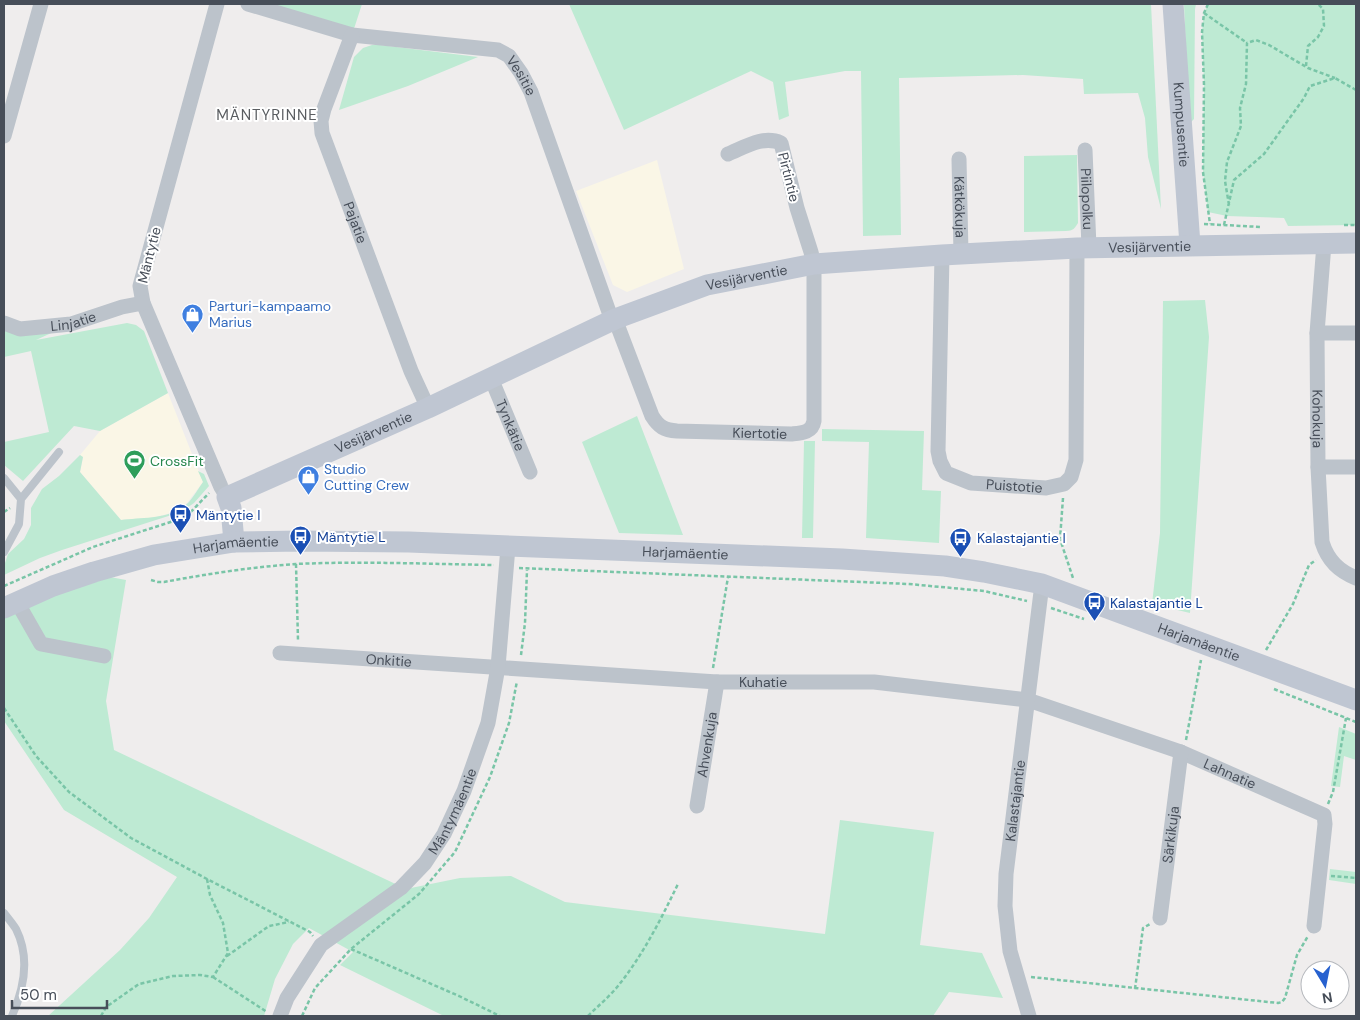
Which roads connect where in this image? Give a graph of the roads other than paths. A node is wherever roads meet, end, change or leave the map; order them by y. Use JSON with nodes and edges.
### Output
{"nodes":[{"id":1,"x":41,"y":4,"type":"edge"},
{"id":2,"x":218,"y":4,"type":"edge"},
{"id":3,"x":248,"y":4,"type":"edge"},
{"id":4,"x":1173,"y":4,"type":"edge"},
{"id":5,"x":352,"y":35,"type":"junction"},
{"id":6,"x":4,"y":136,"type":"edge"},
{"id":7,"x":1085,"y":150,"type":"dead end"},
{"id":8,"x":728,"y":154,"type":"dead end"},
{"id":9,"x":959,"y":159,"type":"dead end"},
{"id":10,"x":1356,"y":243,"type":"edge"},
{"id":11,"x":1324,"y":244,"type":"junction"},
{"id":12,"x":1190,"y":245,"type":"junction"},
{"id":13,"x":1083,"y":247,"type":"junction"},
{"id":14,"x":952,"y":254,"type":"junction"},
{"id":15,"x":814,"y":264,"type":"junction"},
{"id":16,"x":143,"y":303,"type":"junction"},
{"id":17,"x":615,"y":320,"type":"junction"},
{"id":18,"x":4,"y":323,"type":"edge"},
{"id":19,"x":1317,"y":333,"type":"junction"},
{"id":20,"x":1356,"y":333,"type":"edge"},
{"id":21,"x":491,"y":378,"type":"junction"},
{"id":22,"x":428,"y":408,"type":"junction"},
{"id":23,"x":59,"y":452,"type":"dead end"},
{"id":24,"x":1318,"y":467,"type":"junction"},
{"id":25,"x":1356,"y":467,"type":"edge"},
{"id":26,"x":530,"y":472,"type":"dead end"},
{"id":27,"x":4,"y":478,"type":"edge"},
{"id":28,"x":224,"y":492,"type":"junction"},
{"id":29,"x":21,"y":499,"type":"junction"},
{"id":30,"x":234,"y":542,"type":"junction"},
{"id":31,"x":4,"y":552,"type":"edge"},
{"id":32,"x":507,"y":556,"type":"junction"},
{"id":33,"x":1356,"y":578,"type":"edge"},
{"id":34,"x":1041,"y":594,"type":"junction"},
{"id":35,"x":8,"y":599,"type":"edge"},
{"id":36,"x":280,"y":653,"type":"dead end"},
{"id":37,"x":104,"y":656,"type":"dead end"},
{"id":38,"x":498,"y":667,"type":"junction"},
{"id":39,"x":717,"y":682,"type":"junction"},
{"id":40,"x":1028,"y":700,"type":"junction"},
{"id":41,"x":1351,"y":709,"type":"edge"},
{"id":42,"x":1181,"y":752,"type":"junction"},
{"id":43,"x":697,"y":806,"type":"dead end"},
{"id":44,"x":4,"y":914,"type":"edge"},
{"id":45,"x":1160,"y":918,"type":"road end"},
{"id":46,"x":1314,"y":926,"type":"road end"},
{"id":47,"x":12,"y":1016,"type":"edge"},
{"id":48,"x":280,"y":1016,"type":"edge"},
{"id":49,"x":1029,"y":1016,"type":"edge"}],
"edges":[{"from":1,"to":6,"type":"street"},
{"from":2,"to":16,"type":"street","name":"Mäntytie"},
{"from":3,"to":5,"type":"street","name":"Vesitie"},
{"from":4,"to":12,"type":"street","name":"Kumpusentie"},
{"from":5,"to":17,"type":"street","name":"Vesitie"},
{"from":5,"to":22,"type":"street","name":"Pajatie"},
{"from":7,"to":13,"type":"street","name":"Piilopolku"},
{"from":8,"to":15,"type":"street","name":"Pirtintie"},
{"from":9,"to":14,"type":"street","name":"Kätkökuja"},
{"from":10,"to":11,"type":"street","name":"Vesijärventie"},
{"from":11,"to":12,"type":"street","name":"Vesijärventie"},
{"from":11,"to":19,"type":"street","name":"Kohokuja"},
{"from":12,"to":13,"type":"street","name":"Vesijärventie"},
{"from":13,"to":14,"type":"street","name":"Vesijärventie"},
{"from":13,"to":14,"type":"street","name":"Puistotie"},
{"from":14,"to":15,"type":"street","name":"Vesijärventie"},
{"from":15,"to":17,"type":"street","name":"Vesijärventie"},
{"from":15,"to":17,"type":"street","name":"Kiertotie"},
{"from":16,"to":18,"type":"street","name":"Linjatie"},
{"from":16,"to":28,"type":"street","name":"Mäntytie"},
{"from":17,"to":21,"type":"street","name":"Vesijärventie"},
{"from":19,"to":20,"type":"street"},
{"from":19,"to":24,"type":"street","name":"Kohokuja"},
{"from":21,"to":22,"type":"street","name":"Vesijärventie"},
{"from":21,"to":26,"type":"street","name":"Tynkätie"},
{"from":22,"to":28,"type":"street","name":"Vesijärventie"},
{"from":23,"to":29,"type":"lane"},
{"from":24,"to":25,"type":"street"},
{"from":24,"to":33,"type":"street","name":"Kohokuja"},
{"from":27,"to":29,"type":"lane"},
{"from":28,"to":30,"type":"street"},
{"from":29,"to":31,"type":"lane"},
{"from":30,"to":32,"type":"street","name":"Harjamäentie"},
{"from":30,"to":35,"type":"street","name":"Harjamäentie"},
{"from":32,"to":34,"type":"street","name":"Harjamäentie"},
{"from":32,"to":38,"type":"street","name":"Mäntymäentie"},
{"from":34,"to":40,"type":"street","name":"Kalastajantie"},
{"from":34,"to":41,"type":"street","name":"Harjamäentie"},
{"from":35,"to":37,"type":"street"},
{"from":36,"to":38,"type":"street","name":"Onkitie"},
{"from":38,"to":39,"type":"street","name":"Kuhatie"},
{"from":38,"to":48,"type":"street","name":"Mäntymäentie"},
{"from":39,"to":40,"type":"street","name":"Kuhatie"},
{"from":39,"to":43,"type":"street","name":"Ahvenkuja"},
{"from":40,"to":42,"type":"street","name":"Lahnatie"},
{"from":40,"to":49,"type":"street","name":"Kalastajantie"},
{"from":42,"to":45,"type":"street","name":"Särkikuja"},
{"from":42,"to":46,"type":"street","name":"Lahnatie"},
{"from":44,"to":47,"type":"lane"}]}
